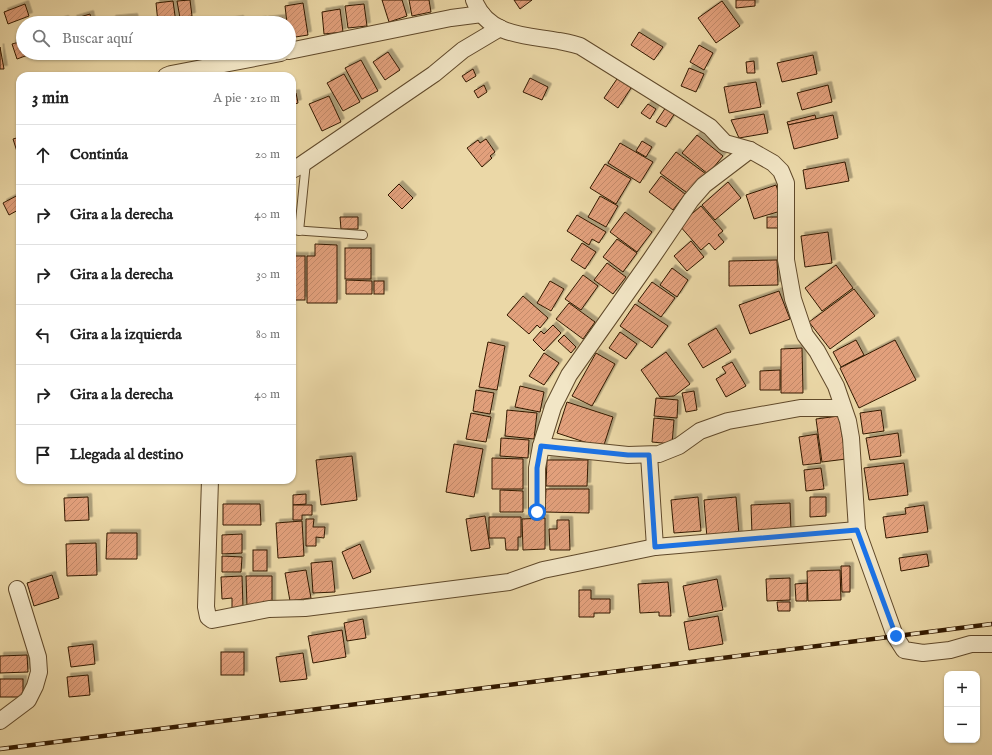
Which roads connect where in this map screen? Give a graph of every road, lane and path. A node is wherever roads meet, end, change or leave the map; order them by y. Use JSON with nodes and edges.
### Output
{"nodes":[{"id":1,"x":474,"y":0,"type":"edge"},
{"id":2,"x":482,"y":14,"type":"junction"},
{"id":3,"x":500,"y":28,"type":"junction"},
{"id":4,"x":296,"y":50,"type":"edge"},
{"id":5,"x":244,"y":60,"type":"edge"},
{"id":6,"x":181,"y":72,"type":"edge"},
{"id":7,"x":750,"y":150,"type":"junction"},
{"id":8,"x":306,"y":162,"type":"junction"},
{"id":9,"x":296,"y":168,"type":"edge"},
{"id":10,"x":296,"y":224,"type":"edge"},
{"id":11,"x":296,"y":230,"type":"edge"},
{"id":12,"x":363,"y":235,"type":"dead end"},
{"id":13,"x":843,"y":408,"type":"junction"},
{"id":14,"x":541,"y":446,"type":"junction"},
{"id":15,"x":649,"y":455,"type":"junction"},
{"id":16,"x":210,"y":484,"type":"edge"},
{"id":17,"x":537,"y":512,"type":"dead end"},
{"id":18,"x":857,"y":530,"type":"junction"},
{"id":19,"x":655,"y":547,"type":"junction"},
{"id":20,"x":17,"y":589,"type":"dead end"},
{"id":21,"x":992,"y":644,"type":"edge"},
{"id":22,"x":0,"y":721,"type":"edge"}],
"edges":[{"from":1,"to":2,"type":"street"},
{"from":2,"to":3,"type":"street"},
{"from":2,"to":4,"type":"street"},
{"from":3,"to":7,"type":"street"},
{"from":3,"to":8,"type":"street"},
{"from":5,"to":6,"type":"street"},
{"from":7,"to":13,"type":"street"},
{"from":7,"to":14,"type":"street"},
{"from":8,"to":9,"type":"street"},
{"from":8,"to":10,"type":"lane"},
{"from":11,"to":12,"type":"lane"},
{"from":13,"to":15,"type":"street"},
{"from":13,"to":18,"type":"street"},
{"from":14,"to":15,"type":"street"},
{"from":14,"to":17,"type":"street"},
{"from":15,"to":19,"type":"street"},
{"from":16,"to":19,"type":"street"},
{"from":18,"to":19,"type":"street"},
{"from":18,"to":21,"type":"street"},
{"from":20,"to":22,"type":"street"}]}
